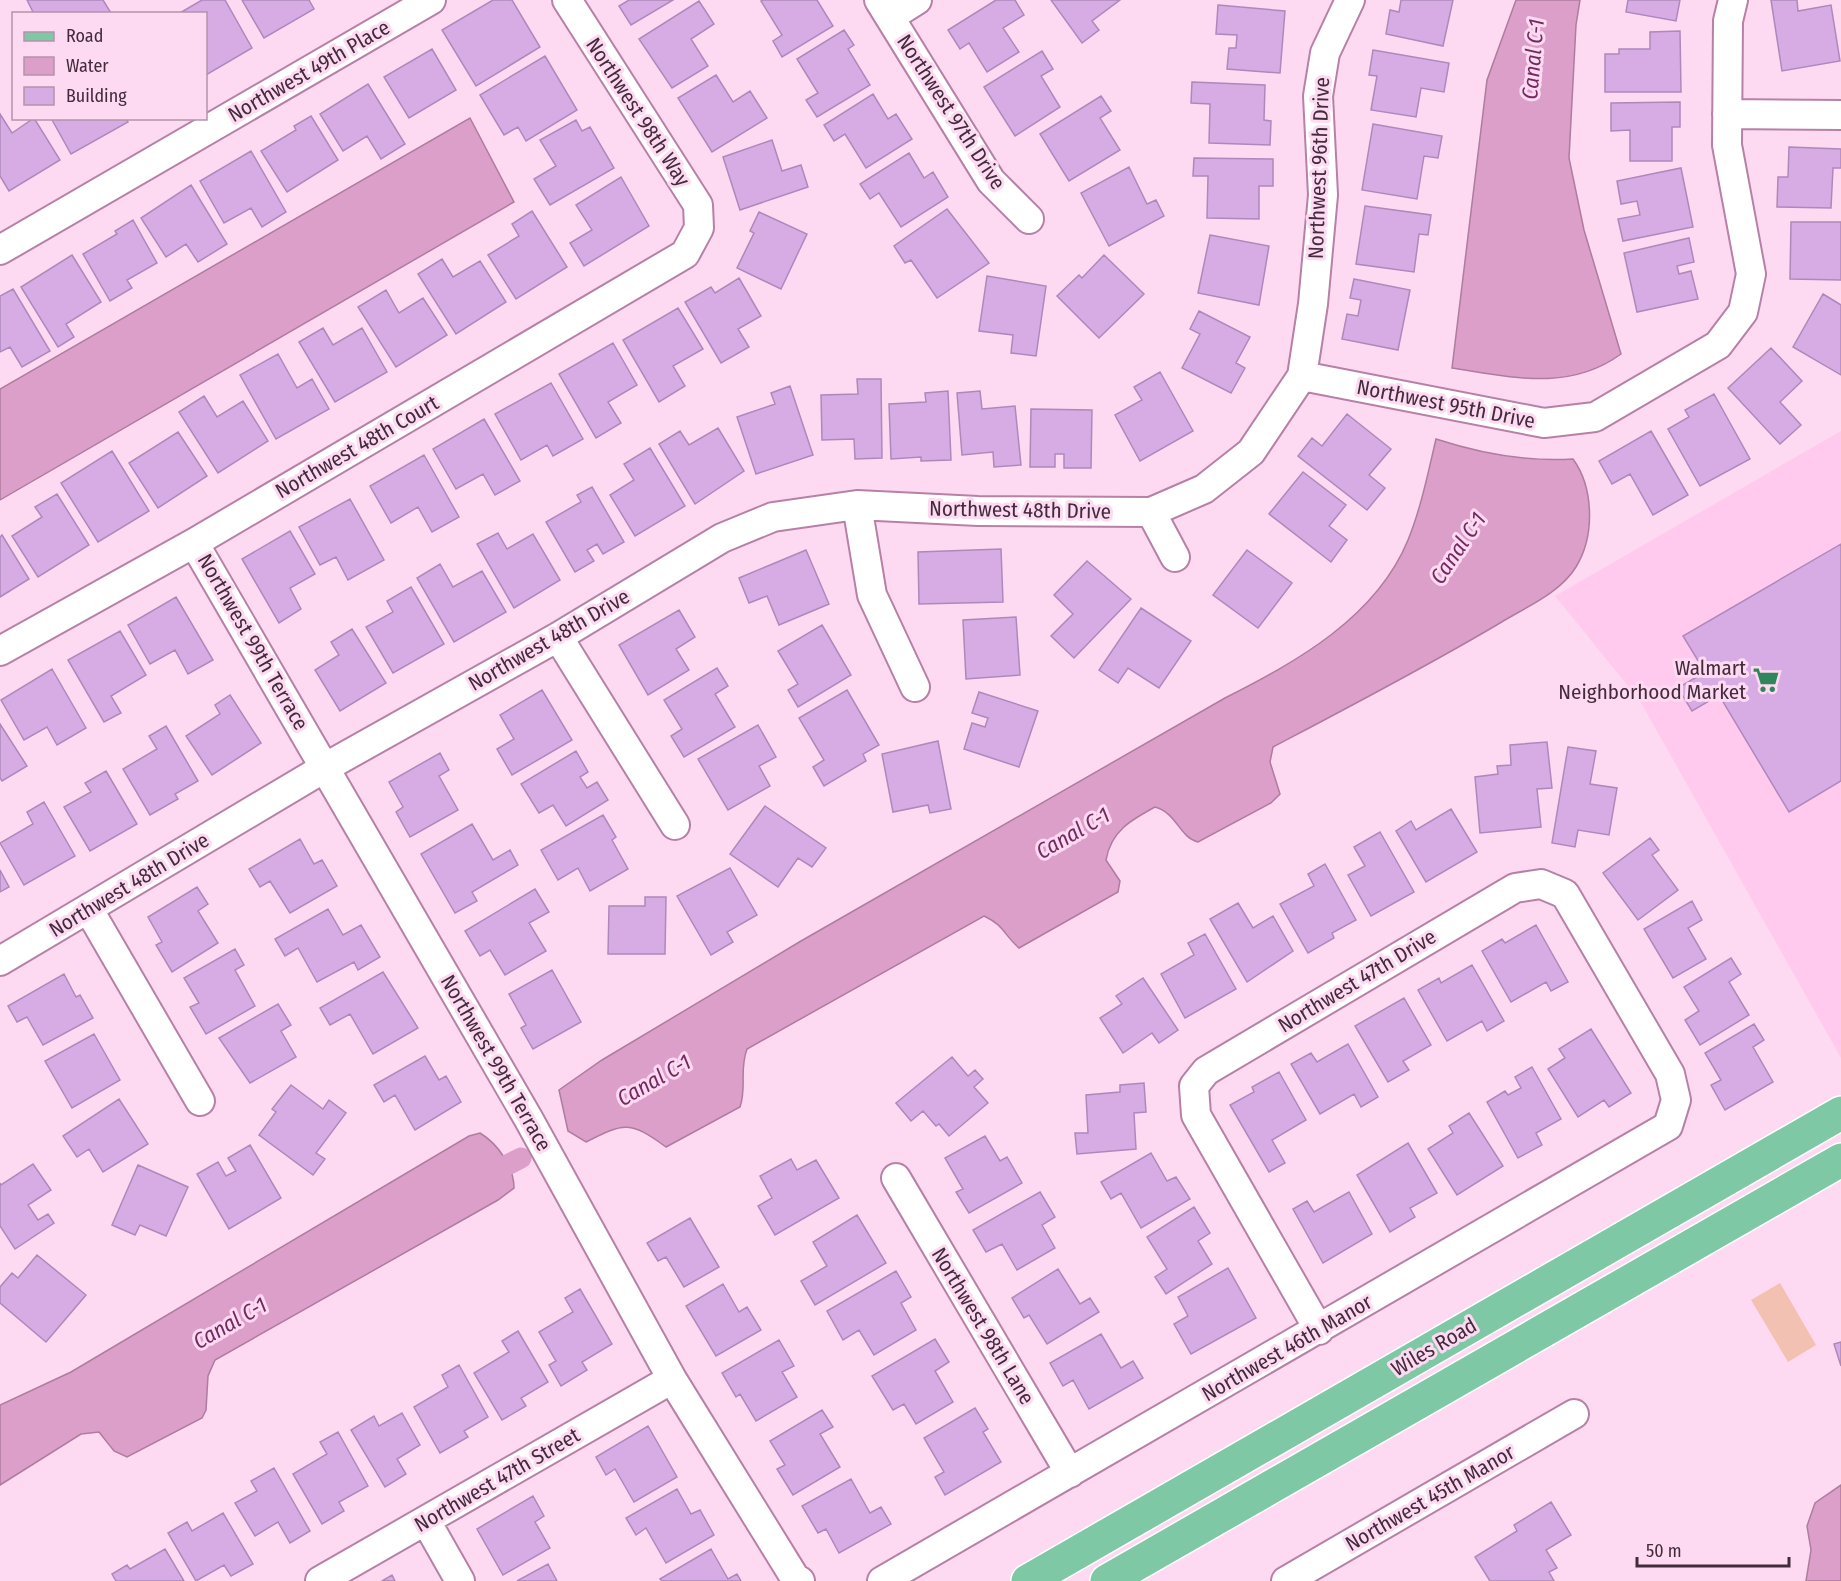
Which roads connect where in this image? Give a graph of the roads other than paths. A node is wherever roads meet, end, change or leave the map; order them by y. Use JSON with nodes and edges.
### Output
{"nodes":[{"id":1,"x":431,"y":0,"type":"edge"},
{"id":2,"x":567,"y":0,"type":"edge"},
{"id":3,"x":917,"y":0,"type":"edge"},
{"id":4,"x":1350,"y":0,"type":"edge"},
{"id":5,"x":1733,"y":0,"type":"edge"},
{"id":6,"x":885,"y":9,"type":"edge"},
{"id":7,"x":1727,"y":114,"type":"junction"},
{"id":8,"x":1841,"y":115,"type":"edge"},
{"id":9,"x":1029,"y":219,"type":"dead end"},
{"id":10,"x":699,"y":228,"type":"joint"},
{"id":11,"x":0,"y":250,"type":"edge"},
{"id":12,"x":1302,"y":376,"type":"junction"},
{"id":13,"x":857,"y":506,"type":"junction"},
{"id":14,"x":1151,"y":512,"type":"junction"},
{"id":15,"x":194,"y":543,"type":"junction"},
{"id":16,"x":1175,"y":557,"type":"dead end"},
{"id":17,"x":558,"y":636,"type":"junction"},
{"id":18,"x":0,"y":651,"type":"edge"},
{"id":19,"x":915,"y":687,"type":"dead end"},
{"id":20,"x":326,"y":767,"type":"junction"},
{"id":21,"x":675,"y":825,"type":"dead end"},
{"id":22,"x":89,"y":910,"type":"junction"},
{"id":23,"x":0,"y":961,"type":"edge"},
{"id":24,"x":1676,"y":1100,"type":"joint"},
{"id":25,"x":200,"y":1101,"type":"dead end"},
{"id":26,"x":1841,"y":1113,"type":"edge"},
{"id":27,"x":1841,"y":1160,"type":"edge"},
{"id":28,"x":896,"y":1178,"type":"dead end"},
{"id":29,"x":1319,"y":1330,"type":"junction"},
{"id":30,"x":1430,"y":1349,"type":"junction"},
{"id":31,"x":672,"y":1379,"type":"junction"},
{"id":32,"x":1449,"y":1384,"type":"junction"},
{"id":33,"x":1575,"y":1414,"type":"dead end"},
{"id":34,"x":1070,"y":1473,"type":"junction"},
{"id":35,"x":426,"y":1521,"type":"junction"},
{"id":36,"x":320,"y":1581,"type":"edge"},
{"id":37,"x":460,"y":1581,"type":"edge"},
{"id":38,"x":800,"y":1581,"type":"edge"},
{"id":39,"x":882,"y":1581,"type":"edge"},
{"id":40,"x":1028,"y":1581,"type":"edge"},
{"id":41,"x":1107,"y":1581,"type":"edge"},
{"id":42,"x":1286,"y":1581,"type":"edge"}],
"edges":[{"from":1,"to":11,"type":"street","name":"Northwest 49th Place"},
{"from":2,"to":10,"type":"street","name":"Northwest 98th Way"},
{"from":3,"to":6,"type":"street"},
{"from":4,"to":12,"type":"street","name":"Northwest 96th Drive"},
{"from":5,"to":7,"type":"street","name":"Northwest 95th Drive"},
{"from":6,"to":9,"type":"street","name":"Northwest 97th Drive"},
{"from":7,"to":8,"type":"street"},
{"from":7,"to":12,"type":"street","name":"Northwest 95th Drive"},
{"from":10,"to":15,"type":"street","name":"Northwest 48th Court"},
{"from":12,"to":14,"type":"street","name":"Northwest 48th Drive"},
{"from":13,"to":14,"type":"street","name":"Northwest 48th Drive"},
{"from":13,"to":17,"type":"street","name":"Northwest 48th Drive"},
{"from":13,"to":19,"type":"street"},
{"from":14,"to":16,"type":"street"},
{"from":15,"to":18,"type":"street","name":"Northwest 48th Court"},
{"from":15,"to":20,"type":"street","name":"Northwest 99th Terrace"},
{"from":17,"to":20,"type":"street","name":"Northwest 48th Drive"},
{"from":17,"to":21,"type":"street"},
{"from":20,"to":22,"type":"street","name":"Northwest 48th Drive"},
{"from":20,"to":31,"type":"street","name":"Northwest 99th Terrace"},
{"from":22,"to":23,"type":"street","name":"Northwest 48th Drive"},
{"from":22,"to":25,"type":"street"},
{"from":24,"to":29,"type":"street","name":"Northwest 46th Manor"},
{"from":24,"to":29,"type":"street","name":"Northwest 47th Drive"},
{"from":26,"to":30,"type":"main road","name":"Wiles Road"},
{"from":27,"to":32,"type":"main road","name":"Wiles Road"},
{"from":28,"to":34,"type":"street","name":"Northwest 98th Lane"},
{"from":29,"to":34,"type":"street","name":"Northwest 46th Manor"},
{"from":30,"to":32,"type":"main road"},
{"from":30,"to":40,"type":"main road","name":"Wiles Road"},
{"from":31,"to":35,"type":"street","name":"Northwest 47th Street"},
{"from":31,"to":38,"type":"street","name":"Northwest 99th Terrace"},
{"from":32,"to":41,"type":"main road","name":"Wiles Road"},
{"from":33,"to":42,"type":"street","name":"Northwest 45th Manor"},
{"from":34,"to":39,"type":"street","name":"Northwest 46th Manor"},
{"from":35,"to":36,"type":"street","name":"Northwest 47th Street"},
{"from":35,"to":37,"type":"street"}]}
